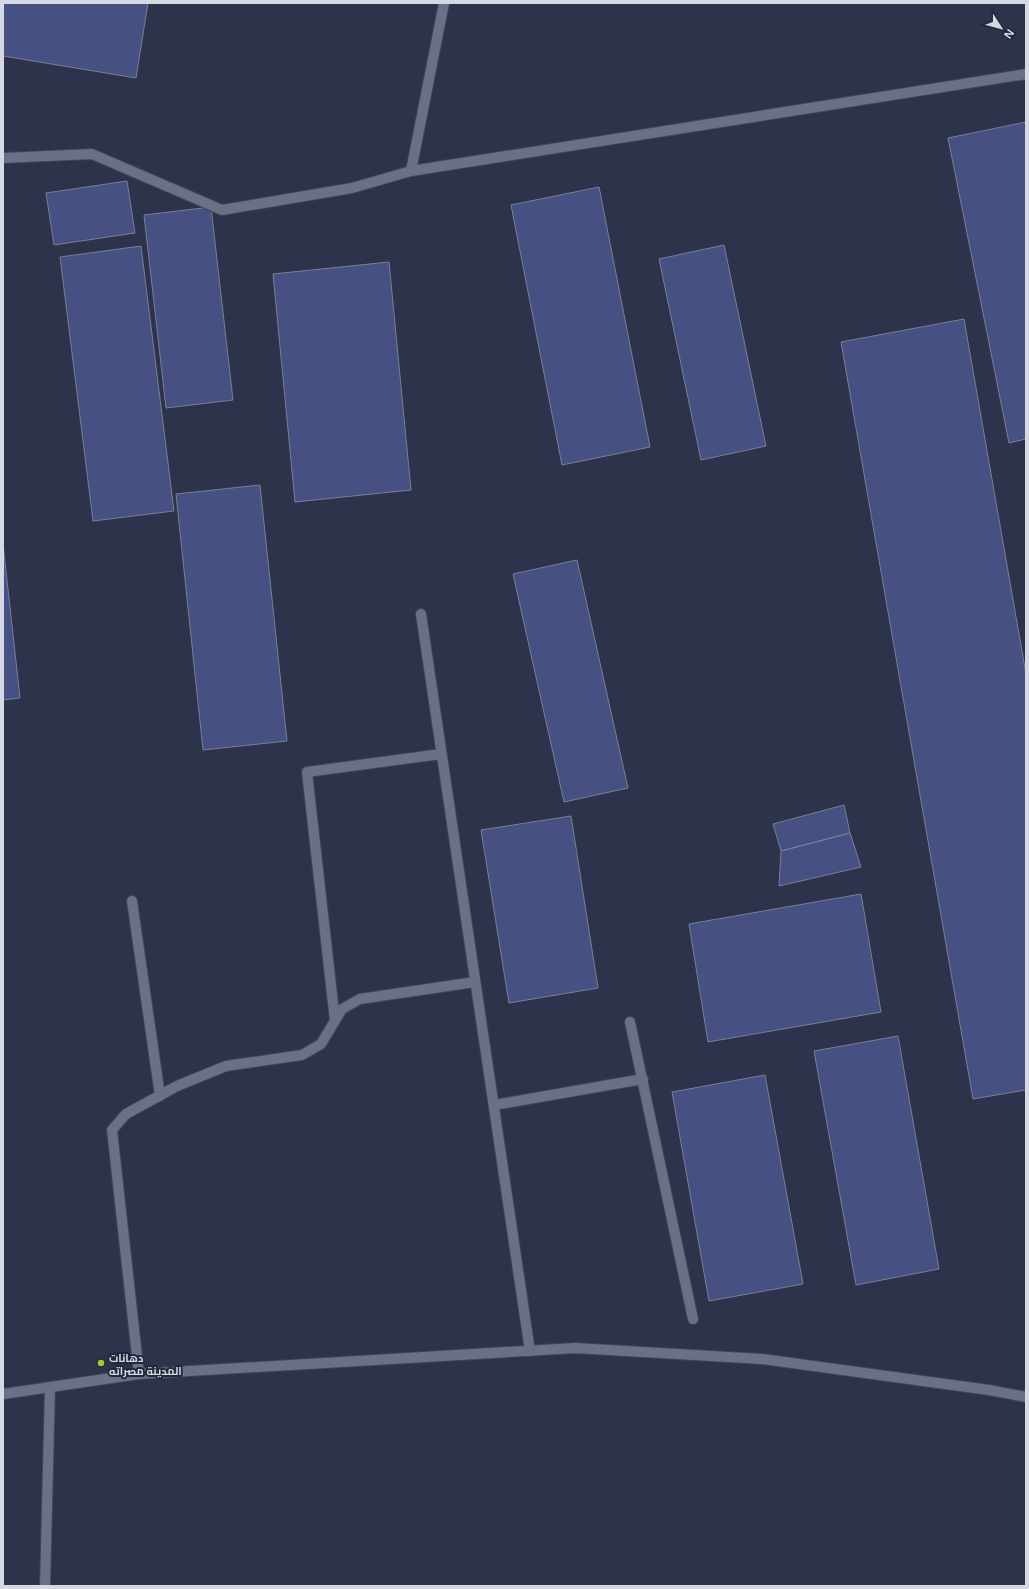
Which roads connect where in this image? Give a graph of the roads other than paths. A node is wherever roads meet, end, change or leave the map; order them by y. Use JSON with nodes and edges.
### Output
{"nodes":[{"id":1,"x":444,"y":3,"type":"edge"},
{"id":2,"x":1026,"y":74,"type":"edge"},
{"id":3,"x":3,"y":158,"type":"edge"},
{"id":4,"x":411,"y":171,"type":"junction"},
{"id":5,"x":421,"y":614,"type":"dead end"},
{"id":6,"x":441,"y":754,"type":"junction"},
{"id":7,"x":132,"y":901,"type":"dead end"},
{"id":8,"x":475,"y":982,"type":"junction"},
{"id":9,"x":334,"y":1022,"type":"junction"},
{"id":10,"x":630,"y":1022,"type":"dead end"},
{"id":11,"x":642,"y":1079,"type":"junction"},
{"id":12,"x":160,"y":1096,"type":"junction"},
{"id":13,"x":494,"y":1105,"type":"junction"},
{"id":14,"x":693,"y":1319,"type":"dead end"},
{"id":15,"x":530,"y":1351,"type":"junction"},
{"id":16,"x":139,"y":1374,"type":"junction"},
{"id":17,"x":50,"y":1387,"type":"junction"},
{"id":18,"x":3,"y":1394,"type":"edge"},
{"id":19,"x":1026,"y":1397,"type":"edge"},
{"id":20,"x":45,"y":1586,"type":"edge"}],
"edges":[{"from":1,"to":4,"type":"street"},
{"from":2,"to":4,"type":"street"},
{"from":3,"to":4,"type":"street"},
{"from":5,"to":6,"type":"street"},
{"from":6,"to":8,"type":"street"},
{"from":6,"to":9,"type":"street"},
{"from":7,"to":12,"type":"street"},
{"from":8,"to":9,"type":"street"},
{"from":8,"to":13,"type":"street"},
{"from":9,"to":12,"type":"street"},
{"from":10,"to":11,"type":"street"},
{"from":11,"to":13,"type":"street"},
{"from":11,"to":14,"type":"street"},
{"from":12,"to":16,"type":"street"},
{"from":13,"to":15,"type":"street"},
{"from":15,"to":16,"type":"street"},
{"from":15,"to":19,"type":"street"},
{"from":16,"to":17,"type":"street"},
{"from":17,"to":18,"type":"street"},
{"from":17,"to":20,"type":"street"}]}
